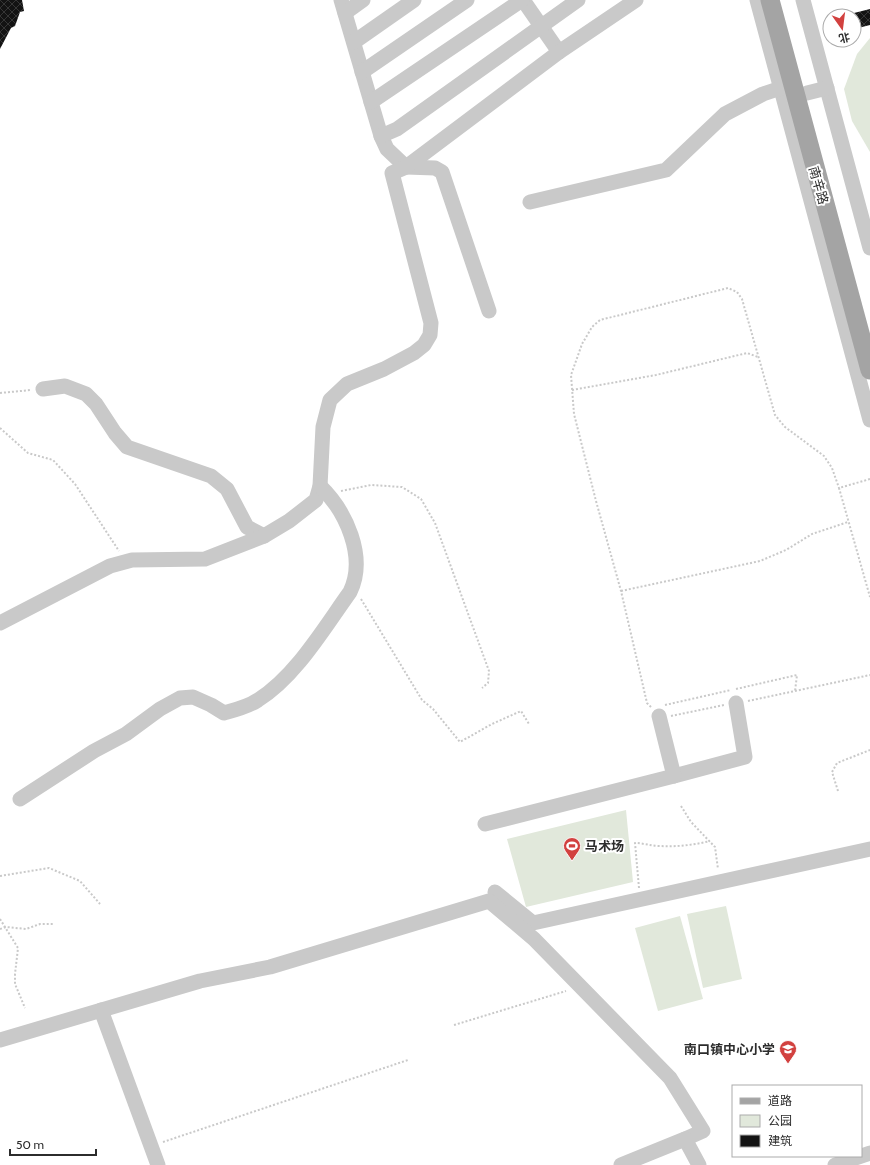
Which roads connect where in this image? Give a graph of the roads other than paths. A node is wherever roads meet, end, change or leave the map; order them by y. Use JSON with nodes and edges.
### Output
{"nodes":[{"id":1,"x":363,"y":0,"type":"edge"},
{"id":2,"x":414,"y":0,"type":"edge"},
{"id":3,"x":467,"y":0,"type":"edge"},
{"id":4,"x":522,"y":0,"type":"edge"},
{"id":5,"x":578,"y":0,"type":"edge"},
{"id":6,"x":636,"y":0,"type":"edge"},
{"id":7,"x":757,"y":0,"type":"edge"},
{"id":8,"x":770,"y":0,"type":"edge"},
{"id":9,"x":782,"y":0,"type":"edge"},
{"id":10,"x":803,"y":0,"type":"edge"},
{"id":11,"x":343,"y":7,"type":"edge"},
{"id":12,"x":541,"y":26,"type":"junction"},
{"id":13,"x":354,"y":42,"type":"junction"},
{"id":14,"x":559,"y":52,"type":"junction"},
{"id":15,"x":778,"y":54,"type":"junction"},
{"id":16,"x":362,"y":72,"type":"junction"},
{"id":17,"x":780,"y":88,"type":"junction"},
{"id":18,"x":827,"y":88,"type":"junction"},
{"id":19,"x":807,"y":93,"type":"junction"},
{"id":20,"x":371,"y":102,"type":"junction"},
{"id":21,"x":381,"y":136,"type":"junction"},
{"id":22,"x":406,"y":167,"type":"junction"},
{"id":23,"x":530,"y":202,"type":"dead end"},
{"id":24,"x":870,"y":248,"type":"edge"},
{"id":25,"x":489,"y":311,"type":"dead end"},
{"id":26,"x":870,"y":324,"type":"edge"},
{"id":27,"x":870,"y":370,"type":"edge"},
{"id":28,"x":43,"y":389,"type":"road end"},
{"id":29,"x":870,"y":420,"type":"edge"},
{"id":30,"x":324,"y":489,"type":"junction"},
{"id":31,"x":264,"y":536,"type":"junction"},
{"id":32,"x":0,"y":624,"type":"edge"},
{"id":33,"x":736,"y":703,"type":"road end"},
{"id":34,"x":659,"y":716,"type":"road end"},
{"id":35,"x":674,"y":776,"type":"junction"},
{"id":36,"x":20,"y":799,"type":"dead end"},
{"id":37,"x":486,"y":824,"type":"dead end"},
{"id":38,"x":870,"y":849,"type":"edge"},
{"id":39,"x":495,"y":892,"type":"dead end"},
{"id":40,"x":101,"y":1010,"type":"junction"},
{"id":41,"x":0,"y":1040,"type":"edge"},
{"id":42,"x":685,"y":1139,"type":"junction"},
{"id":43,"x":869,"y":1157,"type":"edge"},
{"id":44,"x":158,"y":1165,"type":"edge"},
{"id":45,"x":621,"y":1165,"type":"edge"},
{"id":46,"x":699,"y":1165,"type":"edge"},
{"id":47,"x":836,"y":1165,"type":"edge"}],
"edges":[{"from":1,"to":11,"type":"street"},
{"from":2,"to":13,"type":"street"},
{"from":3,"to":16,"type":"street"},
{"from":4,"to":12,"type":"street"},
{"from":4,"to":20,"type":"street"},
{"from":5,"to":12,"type":"street"},
{"from":6,"to":14,"type":"street"},
{"from":7,"to":15,"type":"street"},
{"from":8,"to":15,"type":"main road","name":"南辛路"},
{"from":9,"to":19,"type":"main road","name":"南辛路"},
{"from":10,"to":18,"type":"street"},
{"from":11,"to":13,"type":"street"},
{"from":12,"to":14,"type":"street"},
{"from":12,"to":21,"type":"street"},
{"from":13,"to":16,"type":"street"},
{"from":14,"to":22,"type":"street"},
{"from":15,"to":17,"type":"street"},
{"from":15,"to":27,"type":"main road","name":"南辛路"},
{"from":16,"to":20,"type":"street"},
{"from":17,"to":23,"type":"street"},
{"from":17,"to":29,"type":"street"},
{"from":18,"to":19,"type":"street"},
{"from":18,"to":24,"type":"street"},
{"from":19,"to":26,"type":"main road","name":"南辛路"},
{"from":20,"to":21,"type":"street"},
{"from":21,"to":22,"type":"street"},
{"from":22,"to":25,"type":"street"},
{"from":22,"to":30,"type":"street"},
{"from":28,"to":31,"type":"street"},
{"from":30,"to":31,"type":"street"},
{"from":30,"to":36,"type":"street"},
{"from":31,"to":32,"type":"street"},
{"from":33,"to":35,"type":"street"},
{"from":34,"to":35,"type":"street"},
{"from":35,"to":37,"type":"street"},
{"from":38,"to":39,"type":"street"},
{"from":40,"to":41,"type":"street"},
{"from":40,"to":42,"type":"street"},
{"from":40,"to":44,"type":"street"},
{"from":42,"to":45,"type":"street"},
{"from":42,"to":46,"type":"street"},
{"from":43,"to":47,"type":"street"}]}
